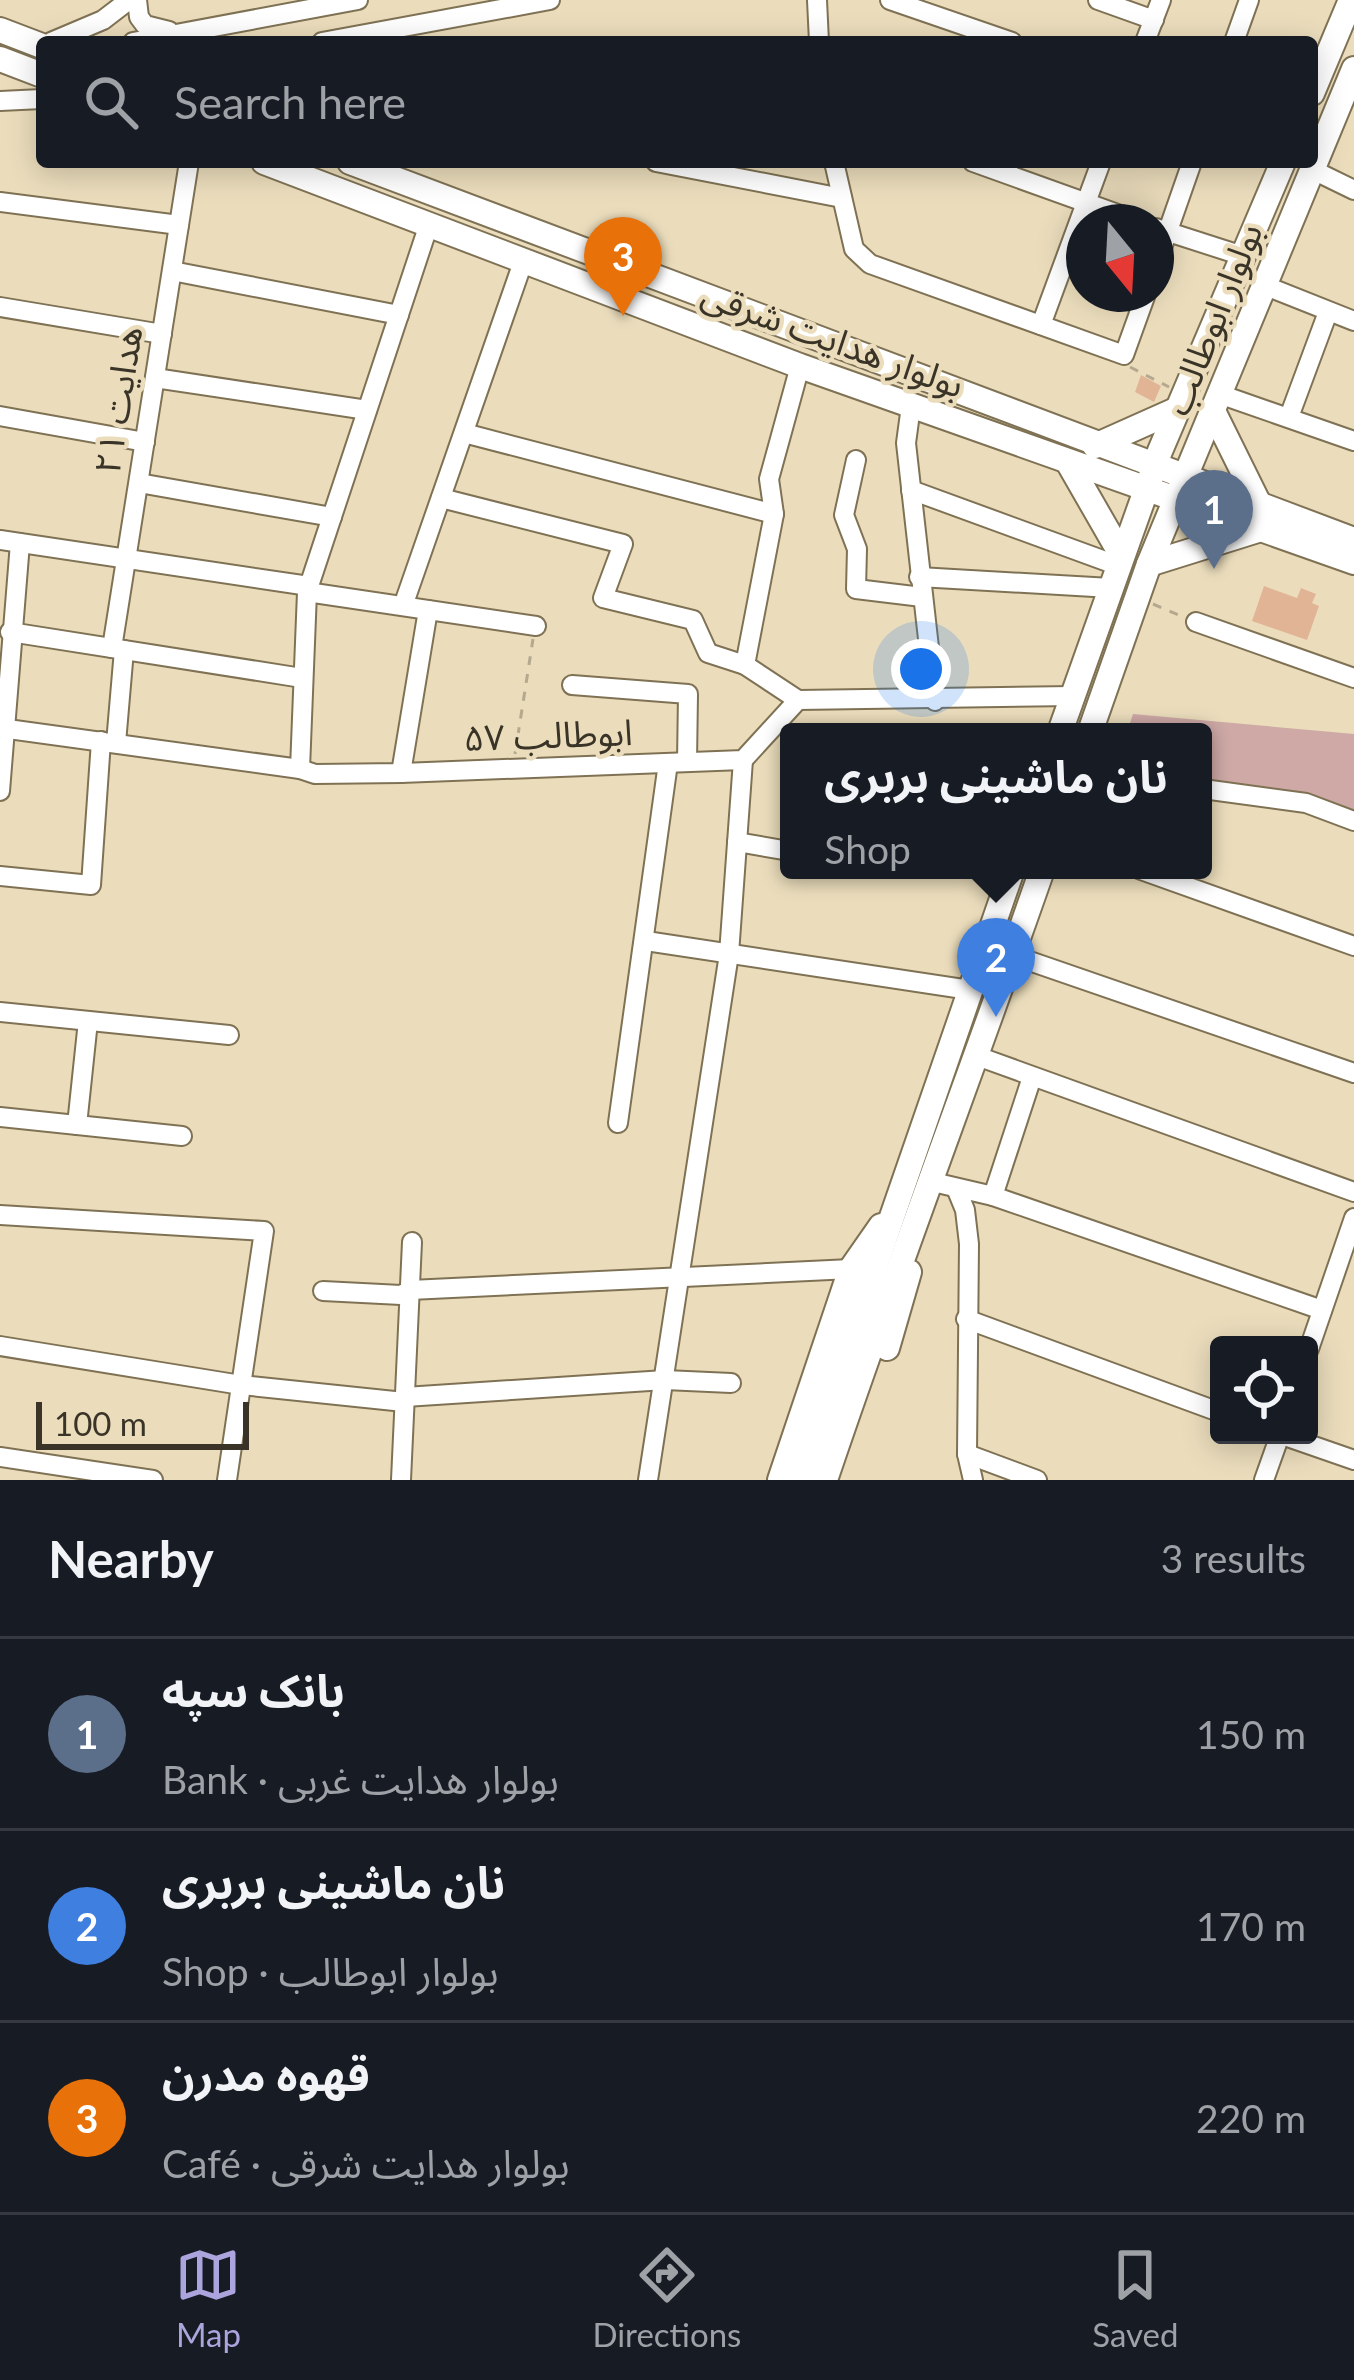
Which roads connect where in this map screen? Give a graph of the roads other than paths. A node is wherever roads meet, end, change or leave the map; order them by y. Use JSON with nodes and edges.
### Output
{"nodes":[{"id":1,"x":133,"y":0,"type":"edge"},
{"id":2,"x":358,"y":0,"type":"edge"},
{"id":3,"x":550,"y":0,"type":"edge"},
{"id":4,"x":817,"y":0,"type":"edge"},
{"id":5,"x":890,"y":0,"type":"edge"},
{"id":6,"x":1098,"y":0,"type":"edge"},
{"id":7,"x":1161,"y":0,"type":"edge"},
{"id":8,"x":1249,"y":0,"type":"edge"},
{"id":9,"x":1352,"y":0,"type":"edge"},
{"id":10,"x":1154,"y":20,"type":"junction"},
{"id":11,"x":0,"y":30,"type":"edge"},
{"id":12,"x":179,"y":33,"type":"junction"},
{"id":13,"x":399,"y":34,"type":"edge"},
{"id":14,"x":66,"y":36,"type":"edge"},
{"id":15,"x":170,"y":36,"type":"edge"},
{"id":16,"x":819,"y":36,"type":"edge"},
{"id":17,"x":995,"y":36,"type":"edge"},
{"id":18,"x":1147,"y":36,"type":"edge"},
{"id":19,"x":1236,"y":36,"type":"edge"},
{"id":20,"x":36,"y":44,"type":"edge"},
{"id":21,"x":0,"y":59,"type":"edge"},
{"id":22,"x":1354,"y":69,"type":"edge"},
{"id":23,"x":36,"y":73,"type":"edge"},
{"id":24,"x":1318,"y":79,"type":"edge"},
{"id":25,"x":36,"y":99,"type":"edge"},
{"id":26,"x":0,"y":101,"type":"edge"},
{"id":27,"x":1318,"y":158,"type":"edge"},
{"id":28,"x":188,"y":168,"type":"edge"},
{"id":29,"x":279,"y":168,"type":"edge"},
{"id":30,"x":687,"y":168,"type":"edge"},
{"id":31,"x":835,"y":168,"type":"edge"},
{"id":32,"x":990,"y":168,"type":"edge"},
{"id":33,"x":1099,"y":168,"type":"edge"},
{"id":34,"x":1189,"y":168,"type":"edge"},
{"id":35,"x":1280,"y":168,"type":"edge"},
{"id":36,"x":389,"y":169,"type":"edge"},
{"id":37,"x":1313,"y":170,"type":"joint"},
{"id":38,"x":1354,"y":190,"type":"edge"},
{"id":39,"x":842,"y":198,"type":"junction"},
{"id":40,"x":0,"y":202,"type":"edge"},
{"id":41,"x":1086,"y":203,"type":"junction"},
{"id":42,"x":1089,"y":204,"type":"edge"},
{"id":43,"x":1173,"y":204,"type":"edge"},
{"id":44,"x":179,"y":225,"type":"junction"},
{"id":45,"x":428,"y":227,"type":"junction"},
{"id":46,"x":1174,"y":234,"type":"edge"},
{"id":47,"x":1243,"y":256,"type":"junction"},
{"id":48,"x":523,"y":262,"type":"junction"},
{"id":49,"x":172,"y":272,"type":"junction"},
{"id":50,"x":1266,"y":286,"type":"junction"},
{"id":51,"x":0,"y":307,"type":"edge"},
{"id":52,"x":1140,"y":312,"type":"edge"},
{"id":53,"x":1328,"y":312,"type":"junction"},
{"id":54,"x":399,"y":315,"type":"junction"},
{"id":55,"x":1354,"y":321,"type":"edge"},
{"id":56,"x":1042,"y":325,"type":"junction"},
{"id":57,"x":162,"y":334,"type":"junction"},
{"id":58,"x":804,"y":335,"type":"junction"},
{"id":59,"x":796,"y":365,"type":"junction"},
{"id":60,"x":155,"y":378,"type":"junction"},
{"id":61,"x":1181,"y":402,"type":"junction"},
{"id":62,"x":1218,"y":404,"type":"junction"},
{"id":63,"x":911,"y":406,"type":"junction"},
{"id":64,"x":367,"y":410,"type":"junction"},
{"id":65,"x":0,"y":416,"type":"edge"},
{"id":66,"x":1289,"y":417,"type":"junction"},
{"id":67,"x":464,"y":433,"type":"junction"},
{"id":68,"x":1354,"y":441,"type":"edge"},
{"id":69,"x":145,"y":442,"type":"junction"},
{"id":70,"x":1095,"y":446,"type":"junction"},
{"id":71,"x":856,"y":460,"type":"dead end"},
{"id":72,"x":1068,"y":462,"type":"junction"},
{"id":73,"x":1150,"y":478,"type":"junction"},
{"id":74,"x":139,"y":483,"type":"junction"},
{"id":75,"x":1181,"y":489,"type":"junction"},
{"id":76,"x":911,"y":490,"type":"junction"},
{"id":77,"x":441,"y":498,"type":"junction"},
{"id":78,"x":774,"y":514,"type":"junction"},
{"id":79,"x":332,"y":517,"type":"junction"},
{"id":80,"x":1261,"y":518,"type":"junction"},
{"id":81,"x":1354,"y":540,"type":"edge"},
{"id":82,"x":10,"y":542,"type":"edge"},
{"id":83,"x":127,"y":559,"type":"junction"},
{"id":84,"x":1354,"y":562,"type":"edge"},
{"id":85,"x":1149,"y":564,"type":"junction"},
{"id":86,"x":1118,"y":570,"type":"junction"},
{"id":87,"x":921,"y":587,"type":"junction"},
{"id":88,"x":308,"y":589,"type":"junction"},
{"id":89,"x":403,"y":606,"type":"junction"},
{"id":90,"x":428,"y":610,"type":"junction"},
{"id":91,"x":1196,"y":622,"type":"road end"},
{"id":92,"x":536,"y":626,"type":"road end"},
{"id":93,"x":10,"y":632,"type":"junction"},
{"id":94,"x":118,"y":649,"type":"junction"},
{"id":95,"x":745,"y":665,"type":"junction"},
{"id":96,"x":302,"y":678,"type":"junction"},
{"id":97,"x":1354,"y":678,"type":"edge"},
{"id":98,"x":572,"y":685,"type":"dead end"},
{"id":99,"x":1073,"y":696,"type":"junction"},
{"id":100,"x":798,"y":700,"type":"junction"},
{"id":101,"x":935,"y":701,"type":"junction"},
{"id":102,"x":1063,"y":723,"type":"edge"},
{"id":103,"x":1093,"y":723,"type":"edge"},
{"id":104,"x":1,"y":729,"type":"edge"},
{"id":105,"x":109,"y":742,"type":"junction"},
{"id":106,"x":743,"y":760,"type":"junction"},
{"id":107,"x":678,"y":763,"type":"junction"},
{"id":108,"x":300,"y":769,"type":"junction"},
{"id":109,"x":401,"y":773,"type":"junction"},
{"id":110,"x":1212,"y":790,"type":"edge"},
{"id":111,"x":0,"y":791,"type":"edge"},
{"id":112,"x":1354,"y":821,"type":"edge"},
{"id":113,"x":737,"y":842,"type":"junction"},
{"id":114,"x":780,"y":849,"type":"edge"},
{"id":115,"x":0,"y":876,"type":"edge"},
{"id":116,"x":1009,"y":879,"type":"edge"},
{"id":117,"x":1039,"y":879,"type":"edge"},
{"id":118,"x":1167,"y":879,"type":"edge"},
{"id":119,"x":646,"y":941,"type":"junction"},
{"id":120,"x":1354,"y":946,"type":"edge"},
{"id":121,"x":729,"y":954,"type":"junction"},
{"id":122,"x":1012,"y":955,"type":"junction"},
{"id":123,"x":970,"y":990,"type":"junction"},
{"id":124,"x":0,"y":1012,"type":"edge"},
{"id":125,"x":88,"y":1022,"type":"junction"},
{"id":126,"x":229,"y":1035,"type":"dead end"},
{"id":127,"x":977,"y":1056,"type":"junction"},
{"id":128,"x":1354,"y":1073,"type":"edge"},
{"id":129,"x":1032,"y":1077,"type":"junction"},
{"id":130,"x":0,"y":1117,"type":"edge"},
{"id":131,"x":619,"y":1123,"type":"dead end"},
{"id":132,"x":77,"y":1125,"type":"junction"},
{"id":133,"x":182,"y":1136,"type":"dead end"},
{"id":134,"x":944,"y":1185,"type":"junction"},
{"id":135,"x":1354,"y":1192,"type":"edge"},
{"id":136,"x":993,"y":1196,"type":"junction"},
{"id":137,"x":893,"y":1210,"type":"junction"},
{"id":138,"x":0,"y":1215,"type":"edge"},
{"id":139,"x":921,"y":1217,"type":"junction"},
{"id":140,"x":1354,"y":1218,"type":"edge"},
{"id":141,"x":412,"y":1242,"type":"dead end"},
{"id":142,"x":851,"y":1269,"type":"junction"},
{"id":143,"x":680,"y":1276,"type":"junction"},
{"id":144,"x":410,"y":1290,"type":"junction"},
{"id":145,"x":323,"y":1291,"type":"dead end"},
{"id":146,"x":1322,"y":1310,"type":"junction"},
{"id":147,"x":966,"y":1318,"type":"junction"},
{"id":148,"x":1313,"y":1336,"type":"edge"},
{"id":149,"x":0,"y":1346,"type":"edge"},
{"id":150,"x":665,"y":1380,"type":"junction"},
{"id":151,"x":731,"y":1383,"type":"dead end"},
{"id":152,"x":241,"y":1384,"type":"junction"},
{"id":153,"x":405,"y":1400,"type":"junction"},
{"id":154,"x":1210,"y":1409,"type":"edge"},
{"id":155,"x":1278,"y":1444,"type":"edge"},
{"id":156,"x":1307,"y":1444,"type":"edge"},
{"id":157,"x":967,"y":1454,"type":"junction"},
{"id":158,"x":0,"y":1457,"type":"edge"},
{"id":159,"x":1354,"y":1460,"type":"edge"},
{"id":160,"x":153,"y":1480,"type":"edge"},
{"id":161,"x":227,"y":1480,"type":"edge"},
{"id":162,"x":401,"y":1480,"type":"edge"},
{"id":163,"x":648,"y":1480,"type":"edge"},
{"id":164,"x":780,"y":1480,"type":"edge"},
{"id":165,"x":801,"y":1480,"type":"edge"},
{"id":166,"x":825,"y":1480,"type":"edge"},
{"id":167,"x":840,"y":1480,"type":"edge"},
{"id":168,"x":974,"y":1480,"type":"edge"},
{"id":169,"x":1036,"y":1480,"type":"edge"},
{"id":170,"x":1264,"y":1480,"type":"edge"}],
"edges":[{"from":1,"to":12,"type":"street"},
{"from":1,"to":14,"type":"street"},
{"from":2,"to":12,"type":"street"},
{"from":3,"to":13,"type":"street"},
{"from":4,"to":16,"type":"street"},
{"from":5,"to":17,"type":"street"},
{"from":6,"to":10,"type":"street"},
{"from":7,"to":10,"type":"street"},
{"from":8,"to":19,"type":"street"},
{"from":9,"to":24,"type":"main road"},
{"from":10,"to":18,"type":"street"},
{"from":11,"to":20,"type":"main road"},
{"from":12,"to":15,"type":"street"},
{"from":21,"to":23,"type":"main road"},
{"from":22,"to":27,"type":"main road","name":"بولوار ابوطالب"},
{"from":25,"to":26,"type":"street"},
{"from":28,"to":44,"type":"street","name":"هدایت ۲۱"},
{"from":29,"to":45,"type":"main road","name":"بولوار هدایت شرقی"},
{"from":30,"to":39,"type":"street"},
{"from":31,"to":39,"type":"street"},
{"from":32,"to":41,"type":"street"},
{"from":33,"to":41,"type":"street"},
{"from":34,"to":43,"type":"street"},
{"from":35,"to":47,"type":"main road","name":"بولوار ابوطالب"},
{"from":36,"to":58,"type":"main road","name":"بولوار هدایت شرقی"},
{"from":37,"to":38,"type":"street"},
{"from":37,"to":50,"type":"main road","name":"بولوار ابوطالب"},
{"from":39,"to":56,"type":"street"},
{"from":40,"to":44,"type":"street"},
{"from":41,"to":42,"type":"street"},
{"from":41,"to":56,"type":"street"},
{"from":44,"to":49,"type":"street","name":"هدایت ۲۱"},
{"from":45,"to":48,"type":"main road","name":"بولوار هدایت شرقی"},
{"from":45,"to":54,"type":"street"},
{"from":46,"to":47,"type":"street"},
{"from":47,"to":61,"type":"main road","name":"بولوار ابوطالب"},
{"from":48,"to":59,"type":"main road","name":"بولوار هدایت شرقی"},
{"from":48,"to":67,"type":"street"},
{"from":49,"to":54,"type":"street"},
{"from":49,"to":57,"type":"street","name":"هدایت ۲۱"},
{"from":50,"to":53,"type":"street"},
{"from":50,"to":62,"type":"main road","name":"بولوار ابوطالب"},
{"from":51,"to":57,"type":"street"},
{"from":52,"to":56,"type":"street"},
{"from":53,"to":55,"type":"street"},
{"from":53,"to":66,"type":"street"},
{"from":54,"to":64,"type":"street"},
{"from":57,"to":60,"type":"street","name":"هدایت ۲۱"},
{"from":58,"to":59,"type":"main road"},
{"from":58,"to":70,"type":"main road","name":"بولوار هدایت شرقی"},
{"from":59,"to":63,"type":"main road","name":"بولوار هدایت شرقی"},
{"from":59,"to":78,"type":"street"},
{"from":60,"to":64,"type":"street"},
{"from":60,"to":69,"type":"street","name":"هدایت ۲۱"},
{"from":61,"to":70,"type":"main road"},
{"from":61,"to":73,"type":"main road","name":"بولوار ابوطالب"},
{"from":62,"to":66,"type":"street"},
{"from":62,"to":75,"type":"main road","name":"بولوار ابوطالب"},
{"from":62,"to":80,"type":"main road"},
{"from":63,"to":72,"type":"main road","name":"بولوار هدایت شرقی"},
{"from":63,"to":76,"type":"street"},
{"from":64,"to":79,"type":"street"},
{"from":65,"to":69,"type":"street"},
{"from":66,"to":68,"type":"street"},
{"from":67,"to":77,"type":"street"},
{"from":67,"to":78,"type":"street"},
{"from":69,"to":74,"type":"street","name":"هدایت ۲۱"},
{"from":70,"to":73,"type":"main road","name":"بولوار هدایت شرقی"},
{"from":71,"to":87,"type":"street"},
{"from":72,"to":73,"type":"main road","name":"بولوار هدایت شرقی"},
{"from":72,"to":86,"type":"main road"},
{"from":73,"to":75,"type":"main road","name":"بولوار هدایت شرقی"},
{"from":73,"to":86,"type":"main road","name":"بولوار ابوطالب"},
{"from":74,"to":79,"type":"street"},
{"from":74,"to":83,"type":"street","name":"هدایت ۲۱"},
{"from":75,"to":80,"type":"main road","name":"بولوار هدایت شرقی"},
{"from":75,"to":85,"type":"main road","name":"بولوار ابوطالب"},
{"from":76,"to":86,"type":"street"},
{"from":76,"to":87,"type":"street"},
{"from":77,"to":89,"type":"street"},
{"from":77,"to":95,"type":"street"},
{"from":78,"to":95,"type":"street"},
{"from":79,"to":88,"type":"street"},
{"from":80,"to":81,"type":"main road"},
{"from":80,"to":84,"type":"main road"},
{"from":80,"to":85,"type":"main road"},
{"from":82,"to":83,"type":"street"},
{"from":82,"to":93,"type":"street"},
{"from":83,"to":88,"type":"street"},
{"from":83,"to":94,"type":"street","name":"هدایت ۲۱"},
{"from":85,"to":103,"type":"main road","name":"بولوار ابوطالب"},
{"from":86,"to":87,"type":"street"},
{"from":86,"to":99,"type":"main road","name":"بولوار ابوطالب"},
{"from":87,"to":101,"type":"street"},
{"from":88,"to":89,"type":"street"},
{"from":88,"to":96,"type":"street"},
{"from":89,"to":90,"type":"street"},
{"from":90,"to":92,"type":"street"},
{"from":90,"to":109,"type":"street"},
{"from":91,"to":97,"type":"street"},
{"from":93,"to":94,"type":"street"},
{"from":93,"to":104,"type":"street"},
{"from":94,"to":96,"type":"street"},
{"from":94,"to":105,"type":"street","name":"هدایت ۲۱"},
{"from":95,"to":100,"type":"street"},
{"from":96,"to":108,"type":"street"},
{"from":98,"to":107,"type":"street"},
{"from":99,"to":101,"type":"street"},
{"from":99,"to":102,"type":"main road","name":"بولوار ابوطالب"},
{"from":100,"to":101,"type":"street"},
{"from":100,"to":106,"type":"street"},
{"from":104,"to":105,"type":"street","name":"ابوطالب ۵۷"},
{"from":104,"to":111,"type":"street"},
{"from":105,"to":108,"type":"street","name":"ابوطالب ۵۷"},
{"from":105,"to":115,"type":"street","name":"هدایت ۲۱"},
{"from":106,"to":107,"type":"street","name":"ابوطالب ۵۷"},
{"from":106,"to":113,"type":"street"},
{"from":107,"to":109,"type":"street","name":"ابوطالب ۵۷"},
{"from":107,"to":119,"type":"street"},
{"from":108,"to":109,"type":"street","name":"ابوطالب ۵۷"},
{"from":110,"to":112,"type":"street"},
{"from":113,"to":114,"type":"street"},
{"from":113,"to":121,"type":"street"},
{"from":116,"to":123,"type":"main road"},
{"from":117,"to":122,"type":"main road"},
{"from":118,"to":120,"type":"street"},
{"from":119,"to":121,"type":"street"},
{"from":119,"to":131,"type":"street"},
{"from":121,"to":123,"type":"street"},
{"from":121,"to":143,"type":"street"},
{"from":122,"to":127,"type":"main road"},
{"from":122,"to":128,"type":"street"},
{"from":123,"to":137,"type":"main road"},
{"from":124,"to":125,"type":"street"},
{"from":125,"to":126,"type":"street"},
{"from":125,"to":132,"type":"street"},
{"from":127,"to":129,"type":"street"},
{"from":127,"to":134,"type":"main road"},
{"from":129,"to":135,"type":"street"},
{"from":129,"to":136,"type":"street"},
{"from":130,"to":132,"type":"street"},
{"from":132,"to":133,"type":"street"},
{"from":134,"to":136,"type":"street"},
{"from":134,"to":139,"type":"main road"},
{"from":134,"to":147,"type":"street"},
{"from":136,"to":146,"type":"street"},
{"from":137,"to":142,"type":"main road"},
{"from":137,"to":165,"type":"main road"},
{"from":138,"to":152,"type":"street"},
{"from":139,"to":166,"type":"main road"},
{"from":139,"to":167,"type":"main road"},
{"from":140,"to":146,"type":"street"},
{"from":141,"to":144,"type":"street"},
{"from":142,"to":143,"type":"street"},
{"from":142,"to":164,"type":"main road"},
{"from":143,"to":144,"type":"street"},
{"from":143,"to":150,"type":"street"},
{"from":144,"to":145,"type":"street"},
{"from":144,"to":153,"type":"street"},
{"from":146,"to":148,"type":"street"},
{"from":147,"to":154,"type":"street"},
{"from":147,"to":157,"type":"street"},
{"from":149,"to":152,"type":"street"},
{"from":150,"to":151,"type":"street"},
{"from":150,"to":153,"type":"street"},
{"from":150,"to":163,"type":"street"},
{"from":152,"to":153,"type":"street"},
{"from":152,"to":161,"type":"street"},
{"from":153,"to":162,"type":"street"},
{"from":155,"to":170,"type":"street"},
{"from":156,"to":159,"type":"street"},
{"from":157,"to":168,"type":"street"},
{"from":157,"to":169,"type":"street"},
{"from":158,"to":160,"type":"street"}]}
